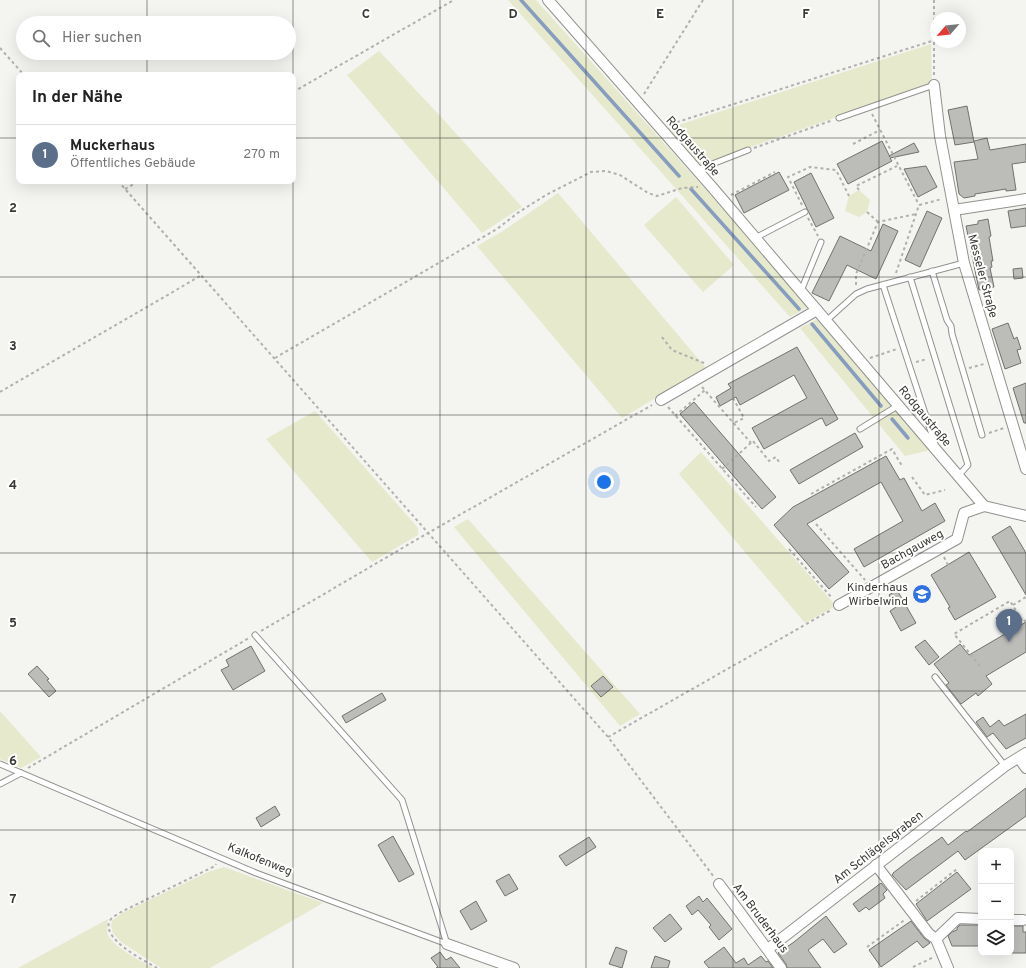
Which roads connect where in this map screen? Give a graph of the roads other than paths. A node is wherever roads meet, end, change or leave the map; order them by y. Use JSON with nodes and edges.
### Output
{"nodes":[{"id":1,"x":548,"y":0,"type":"edge"},
{"id":2,"x":934,"y":85,"type":"joint"},
{"id":3,"x":839,"y":118,"type":"road end"},
{"id":4,"x":748,"y":150,"type":"road end"},
{"id":5,"x":697,"y":170,"type":"junction"},
{"id":6,"x":1026,"y":199,"type":"edge"},
{"id":7,"x":954,"y":210,"type":"junction"},
{"id":8,"x":805,"y":212,"type":"road end"},
{"id":9,"x":756,"y":238,"type":"junction"},
{"id":10,"x":821,"y":242,"type":"road end"},
{"id":11,"x":964,"y":263,"type":"junction"},
{"id":12,"x":932,"y":271,"type":"junction"},
{"id":13,"x":910,"y":277,"type":"junction"},
{"id":14,"x":883,"y":285,"type":"junction"},
{"id":15,"x":801,"y":291,"type":"junction"},
{"id":16,"x":817,"y":310,"type":"junction"},
{"id":17,"x":826,"y":321,"type":"junction"},
{"id":18,"x":661,"y":400,"type":"road end"},
{"id":19,"x":899,"y":405,"type":"junction"},
{"id":20,"x":860,"y":429,"type":"dead end"},
{"id":21,"x":982,"y":435,"type":"road end"},
{"id":22,"x":937,"y":450,"type":"junction"},
{"id":23,"x":1026,"y":469,"type":"edge"},
{"id":24,"x":958,"y":476,"type":"junction"},
{"id":25,"x":984,"y":506,"type":"junction"},
{"id":26,"x":1026,"y":516,"type":"edge"},
{"id":27,"x":839,"y":605,"type":"road end"},
{"id":28,"x":255,"y":635,"type":"road end"},
{"id":29,"x":935,"y":677,"type":"dead end"},
{"id":30,"x":1022,"y":756,"type":"edge"},
{"id":31,"x":0,"y":764,"type":"edge"},
{"id":32,"x":1005,"y":766,"type":"junction"},
{"id":33,"x":1026,"y":768,"type":"edge"},
{"id":34,"x":20,"y":773,"type":"junction"},
{"id":35,"x":0,"y":784,"type":"edge"},
{"id":36,"x":876,"y":866,"type":"junction"},
{"id":37,"x":719,"y":884,"type":"road end"},
{"id":38,"x":978,"y":919,"type":"edge"},
{"id":39,"x":1014,"y":920,"type":"edge"},
{"id":40,"x":1023,"y":920,"type":"dead end"},
{"id":41,"x":936,"y":939,"type":"junction"},
{"id":42,"x":447,"y":944,"type":"junction"},
{"id":43,"x":768,"y":949,"type":"junction"},
{"id":44,"x":514,"y":968,"type":"edge"},
{"id":45,"x":782,"y":968,"type":"edge"},
{"id":46,"x":948,"y":968,"type":"edge"}],
"edges":[{"from":1,"to":5,"type":"street","name":"Rodgaustraße"},
{"from":2,"to":3,"type":"lane"},
{"from":2,"to":7,"type":"street","name":"Messeler Straße"},
{"from":4,"to":5,"type":"lane"},
{"from":5,"to":9,"type":"street","name":"Rodgaustraße"},
{"from":6,"to":7,"type":"street"},
{"from":7,"to":11,"type":"street","name":"Messeler Straße"},
{"from":8,"to":9,"type":"lane"},
{"from":9,"to":15,"type":"street","name":"Rodgaustraße"},
{"from":10,"to":15,"type":"lane"},
{"from":11,"to":12,"type":"lane"},
{"from":11,"to":23,"type":"street","name":"Messeler Straße"},
{"from":12,"to":13,"type":"lane"},
{"from":12,"to":21,"type":"lane"},
{"from":13,"to":14,"type":"lane"},
{"from":13,"to":24,"type":"lane"},
{"from":14,"to":17,"type":"lane"},
{"from":14,"to":22,"type":"lane"},
{"from":15,"to":16,"type":"street","name":"Rodgaustraße"},
{"from":16,"to":17,"type":"street","name":"Rodgaustraße"},
{"from":16,"to":18,"type":"street"},
{"from":17,"to":19,"type":"street","name":"Rodgaustraße"},
{"from":19,"to":20,"type":"lane"},
{"from":19,"to":22,"type":"street","name":"Rodgaustraße"},
{"from":22,"to":24,"type":"street","name":"Rodgaustraße"},
{"from":24,"to":25,"type":"street","name":"Rodgaustraße"},
{"from":25,"to":26,"type":"street"},
{"from":25,"to":27,"type":"street","name":"Bachgauweg"},
{"from":28,"to":42,"type":"lane"},
{"from":29,"to":32,"type":"lane"},
{"from":30,"to":32,"type":"street","name":"Am Schlägelsgraben"},
{"from":30,"to":33,"type":"street"},
{"from":31,"to":34,"type":"lane","name":"Kalkofenweg"},
{"from":32,"to":36,"type":"street","name":"Am Schlägelsgraben"},
{"from":34,"to":35,"type":"lane"},
{"from":34,"to":42,"type":"lane","name":"Kalkofenweg"},
{"from":36,"to":41,"type":"street"},
{"from":36,"to":43,"type":"street","name":"Am Schlägelsgraben"},
{"from":37,"to":43,"type":"street","name":"Am Bruderhaus"},
{"from":38,"to":41,"type":"street"},
{"from":39,"to":40,"type":"street"},
{"from":41,"to":46,"type":"street"},
{"from":42,"to":44,"type":"street","name":"Kalkofenweg"},
{"from":43,"to":45,"type":"street","name":"Am Bruderhaus"}]}
